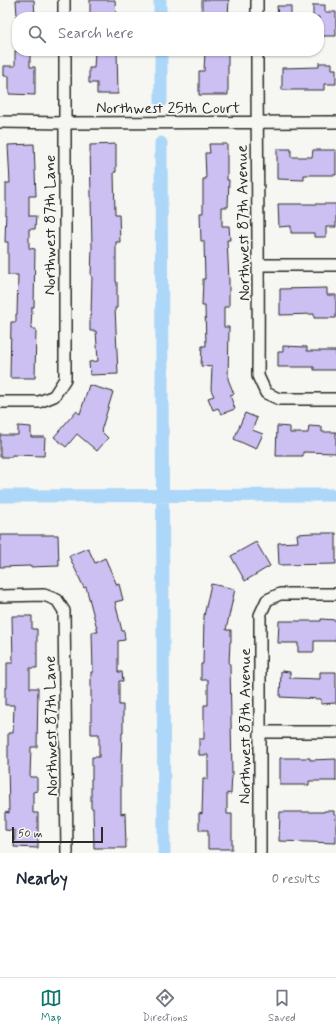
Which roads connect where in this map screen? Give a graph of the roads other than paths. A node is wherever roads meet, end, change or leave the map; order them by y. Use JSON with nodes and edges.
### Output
{"nodes":[{"id":1,"x":64,"y":0,"type":"edge"},
{"id":2,"x":257,"y":0,"type":"edge"},
{"id":3,"x":64,"y":12,"type":"edge"},
{"id":4,"x":257,"y":12,"type":"edge"},
{"id":5,"x":65,"y":56,"type":"edge"},
{"id":6,"x":257,"y":56,"type":"edge"},
{"id":7,"x":0,"y":122,"type":"edge"},
{"id":8,"x":257,"y":122,"type":"junction"},
{"id":9,"x":336,"y":122,"type":"edge"},
{"id":10,"x":65,"y":123,"type":"junction"},
{"id":11,"x":259,"y":265,"type":"junction"},
{"id":12,"x":336,"y":265,"type":"edge"},
{"id":13,"x":336,"y":399,"type":"edge"},
{"id":14,"x":0,"y":402,"type":"edge"},
{"id":15,"x":336,"y":594,"type":"edge"},
{"id":16,"x":0,"y":596,"type":"edge"},
{"id":17,"x":260,"y":732,"type":"junction"},
{"id":18,"x":336,"y":732,"type":"edge"},
{"id":19,"x":67,"y":853,"type":"edge"},
{"id":20,"x":260,"y":853,"type":"edge"}],
"edges":[{"from":1,"to":3,"type":"street"},
{"from":2,"to":4,"type":"street"},
{"from":5,"to":10,"type":"street","name":"Northwest 87th Lane"},
{"from":6,"to":8,"type":"street","name":"Northwest 87th Avenue"},
{"from":7,"to":10,"type":"street","name":"Northwest 25th Court"},
{"from":8,"to":9,"type":"street","name":"Northwest 25th Court"},
{"from":8,"to":10,"type":"street","name":"Northwest 25th Court"},
{"from":8,"to":11,"type":"street","name":"Northwest 87th Avenue"},
{"from":10,"to":14,"type":"street","name":"Northwest 87th Lane"},
{"from":11,"to":12,"type":"street"},
{"from":11,"to":13,"type":"street","name":"Northwest 87th Avenue"},
{"from":15,"to":17,"type":"street","name":"Northwest 87th Avenue"},
{"from":16,"to":19,"type":"street","name":"Northwest 87th Lane"},
{"from":17,"to":18,"type":"street"},
{"from":17,"to":20,"type":"street","name":"Northwest 87th Avenue"}]}
